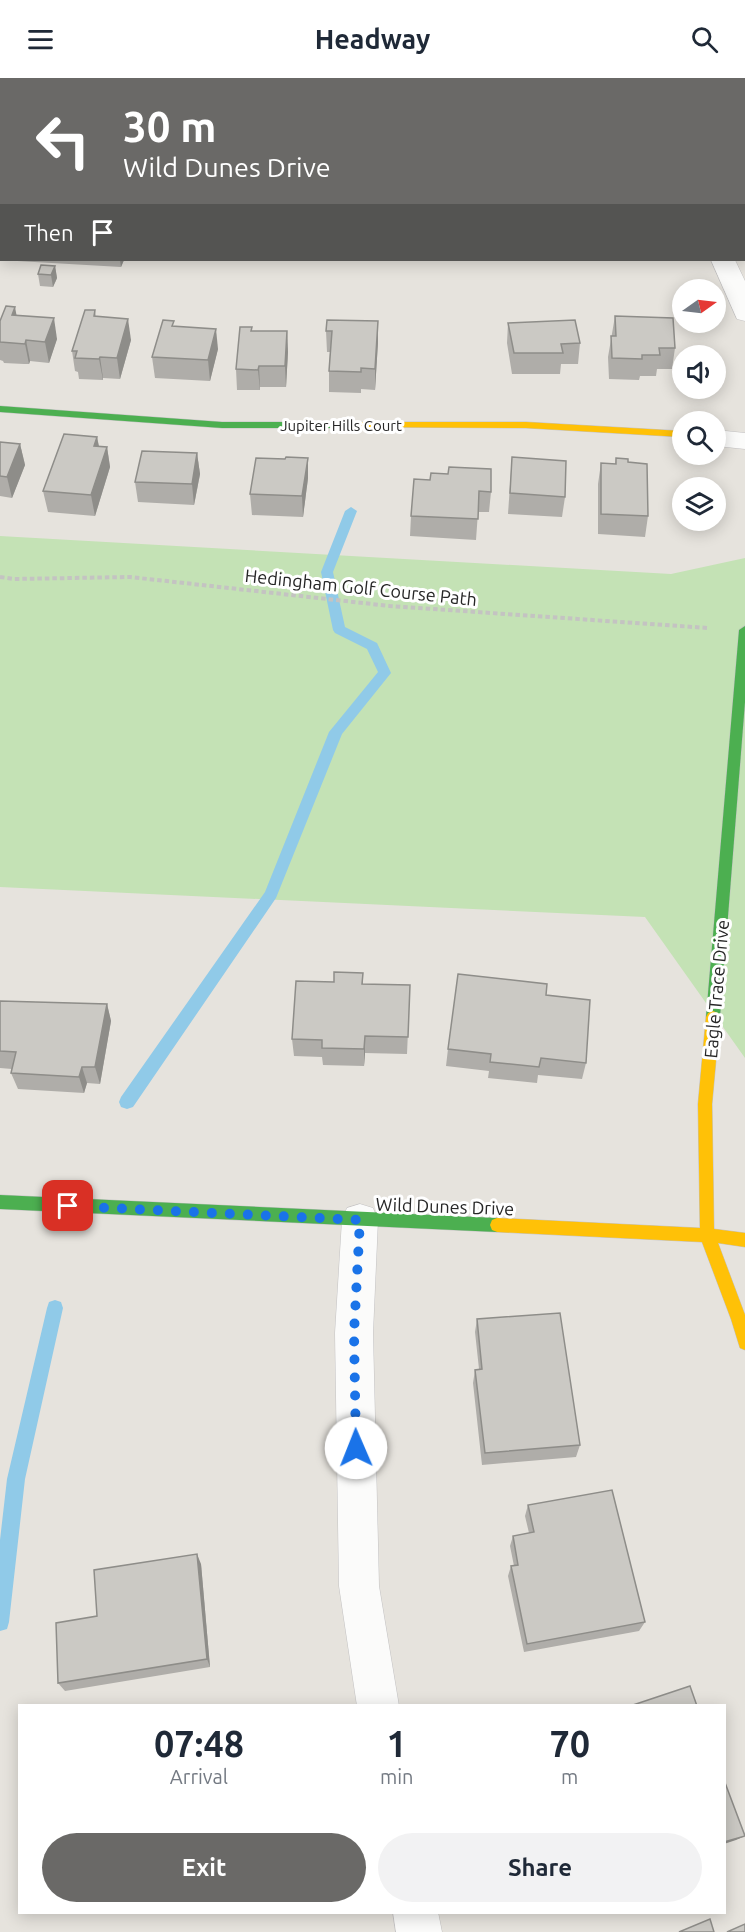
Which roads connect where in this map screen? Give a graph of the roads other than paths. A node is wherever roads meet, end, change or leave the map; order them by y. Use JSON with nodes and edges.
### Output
{"nodes":[{"id":1,"x":723,"y":261,"type":"edge"},
{"id":2,"x":745,"y":314,"type":"edge"},
{"id":3,"x":0,"y":409,"type":"edge"},
{"id":4,"x":672,"y":433,"type":"edge"},
{"id":5,"x":726,"y":439,"type":"edge"},
{"id":6,"x":745,"y":441,"type":"edge"},
{"id":7,"x":745,"y":630,"type":"edge"},
{"id":8,"x":0,"y":1202,"type":"edge"},
{"id":9,"x":360,"y":1220,"type":"junction"},
{"id":10,"x":707,"y":1235,"type":"junction"},
{"id":11,"x":745,"y":1239,"type":"edge"},
{"id":12,"x":745,"y":1343,"type":"edge"},
{"id":13,"x":378,"y":1704,"type":"edge"},
{"id":14,"x":415,"y":1914,"type":"edge"},
{"id":15,"x":419,"y":1932,"type":"edge"}],
"edges":[{"from":1,"to":2,"type":"street"},
{"from":3,"to":4,"type":"street","name":"Jupiter Hills Court"},
{"from":5,"to":6,"type":"street"},
{"from":7,"to":10,"type":"street","name":"Eagle Trace Drive"},
{"from":8,"to":9,"type":"street","name":"Wild Dunes Drive"},
{"from":9,"to":10,"type":"street","name":"Wild Dunes Drive"},
{"from":9,"to":13,"type":"street"},
{"from":10,"to":11,"type":"street","name":"Wild Dunes Drive"},
{"from":10,"to":12,"type":"street","name":"Eagle Trace Drive"},
{"from":14,"to":15,"type":"street"}]}
